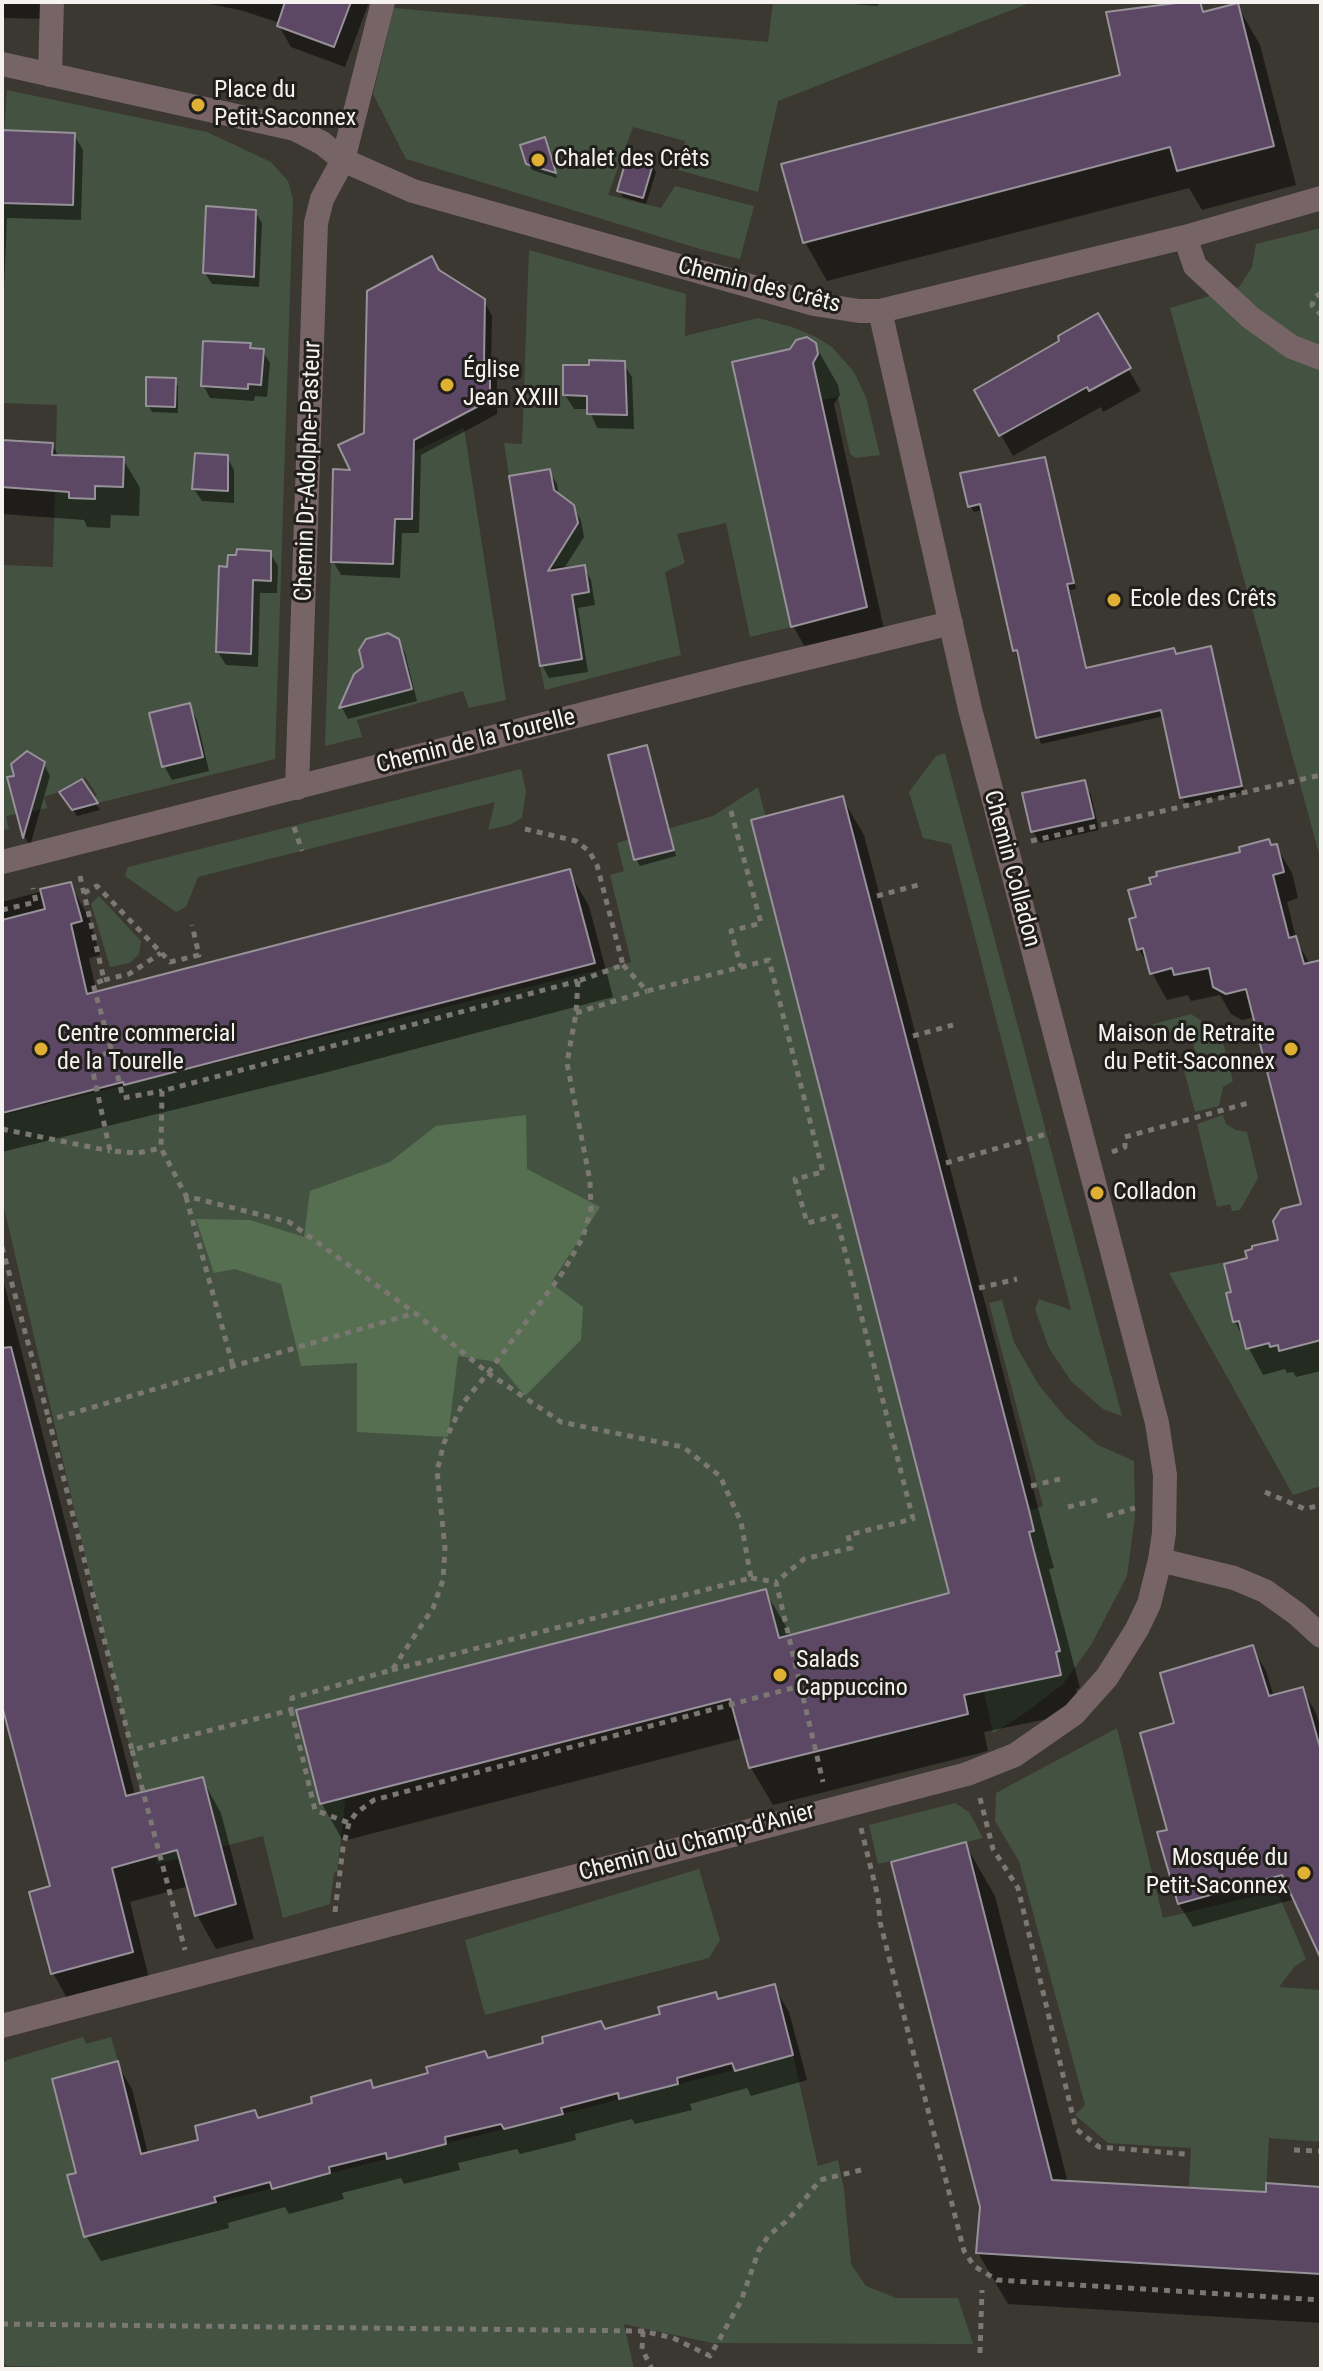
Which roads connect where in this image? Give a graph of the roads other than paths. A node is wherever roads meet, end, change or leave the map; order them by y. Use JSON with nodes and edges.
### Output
{"nodes":[{"id":1,"x":52,"y":2,"type":"edge"},
{"id":2,"x":383,"y":2,"type":"edge"},
{"id":3,"x":2,"y":64,"type":"edge"},
{"id":4,"x":50,"y":75,"type":"junction"},
{"id":5,"x":343,"y":160,"type":"junction"},
{"id":6,"x":1321,"y":198,"type":"edge"},
{"id":7,"x":1185,"y":237,"type":"junction"},
{"id":8,"x":880,"y":311,"type":"junction"},
{"id":9,"x":1321,"y":358,"type":"edge"},
{"id":10,"x":951,"y":623,"type":"junction"},
{"id":11,"x":297,"y":788,"type":"junction"},
{"id":12,"x":2,"y":862,"type":"edge"},
{"id":13,"x":1157,"y":1423,"type":"joint"},
{"id":14,"x":1160,"y":1560,"type":"junction"},
{"id":15,"x":1321,"y":1636,"type":"edge"},
{"id":16,"x":2,"y":2026,"type":"edge"}],
"edges":[{"from":1,"to":4,"type":"street"},
{"from":2,"to":5,"type":"street","name":"Chemin Dr-Adolphe-Pasteur"},
{"from":3,"to":4,"type":"street"},
{"from":4,"to":5,"type":"street"},
{"from":5,"to":8,"type":"street","name":"Chemin des Crêts"},
{"from":5,"to":11,"type":"street","name":"Chemin Dr-Adolphe-Pasteur"},
{"from":6,"to":7,"type":"street","name":"Chemin des Crêts"},
{"from":7,"to":8,"type":"street","name":"Chemin des Crêts"},
{"from":7,"to":9,"type":"street"},
{"from":8,"to":10,"type":"street","name":"Chemin Colladon"},
{"from":10,"to":11,"type":"street","name":"Chemin de la Tourelle"},
{"from":10,"to":13,"type":"street","name":"Chemin Colladon"},
{"from":11,"to":12,"type":"street","name":"Chemin de la Tourelle"},
{"from":13,"to":14,"type":"street","name":"Chemin du Champ-d'Anier"},
{"from":14,"to":15,"type":"street"},
{"from":14,"to":16,"type":"street","name":"Chemin du Champ-d'Anier"}]}
